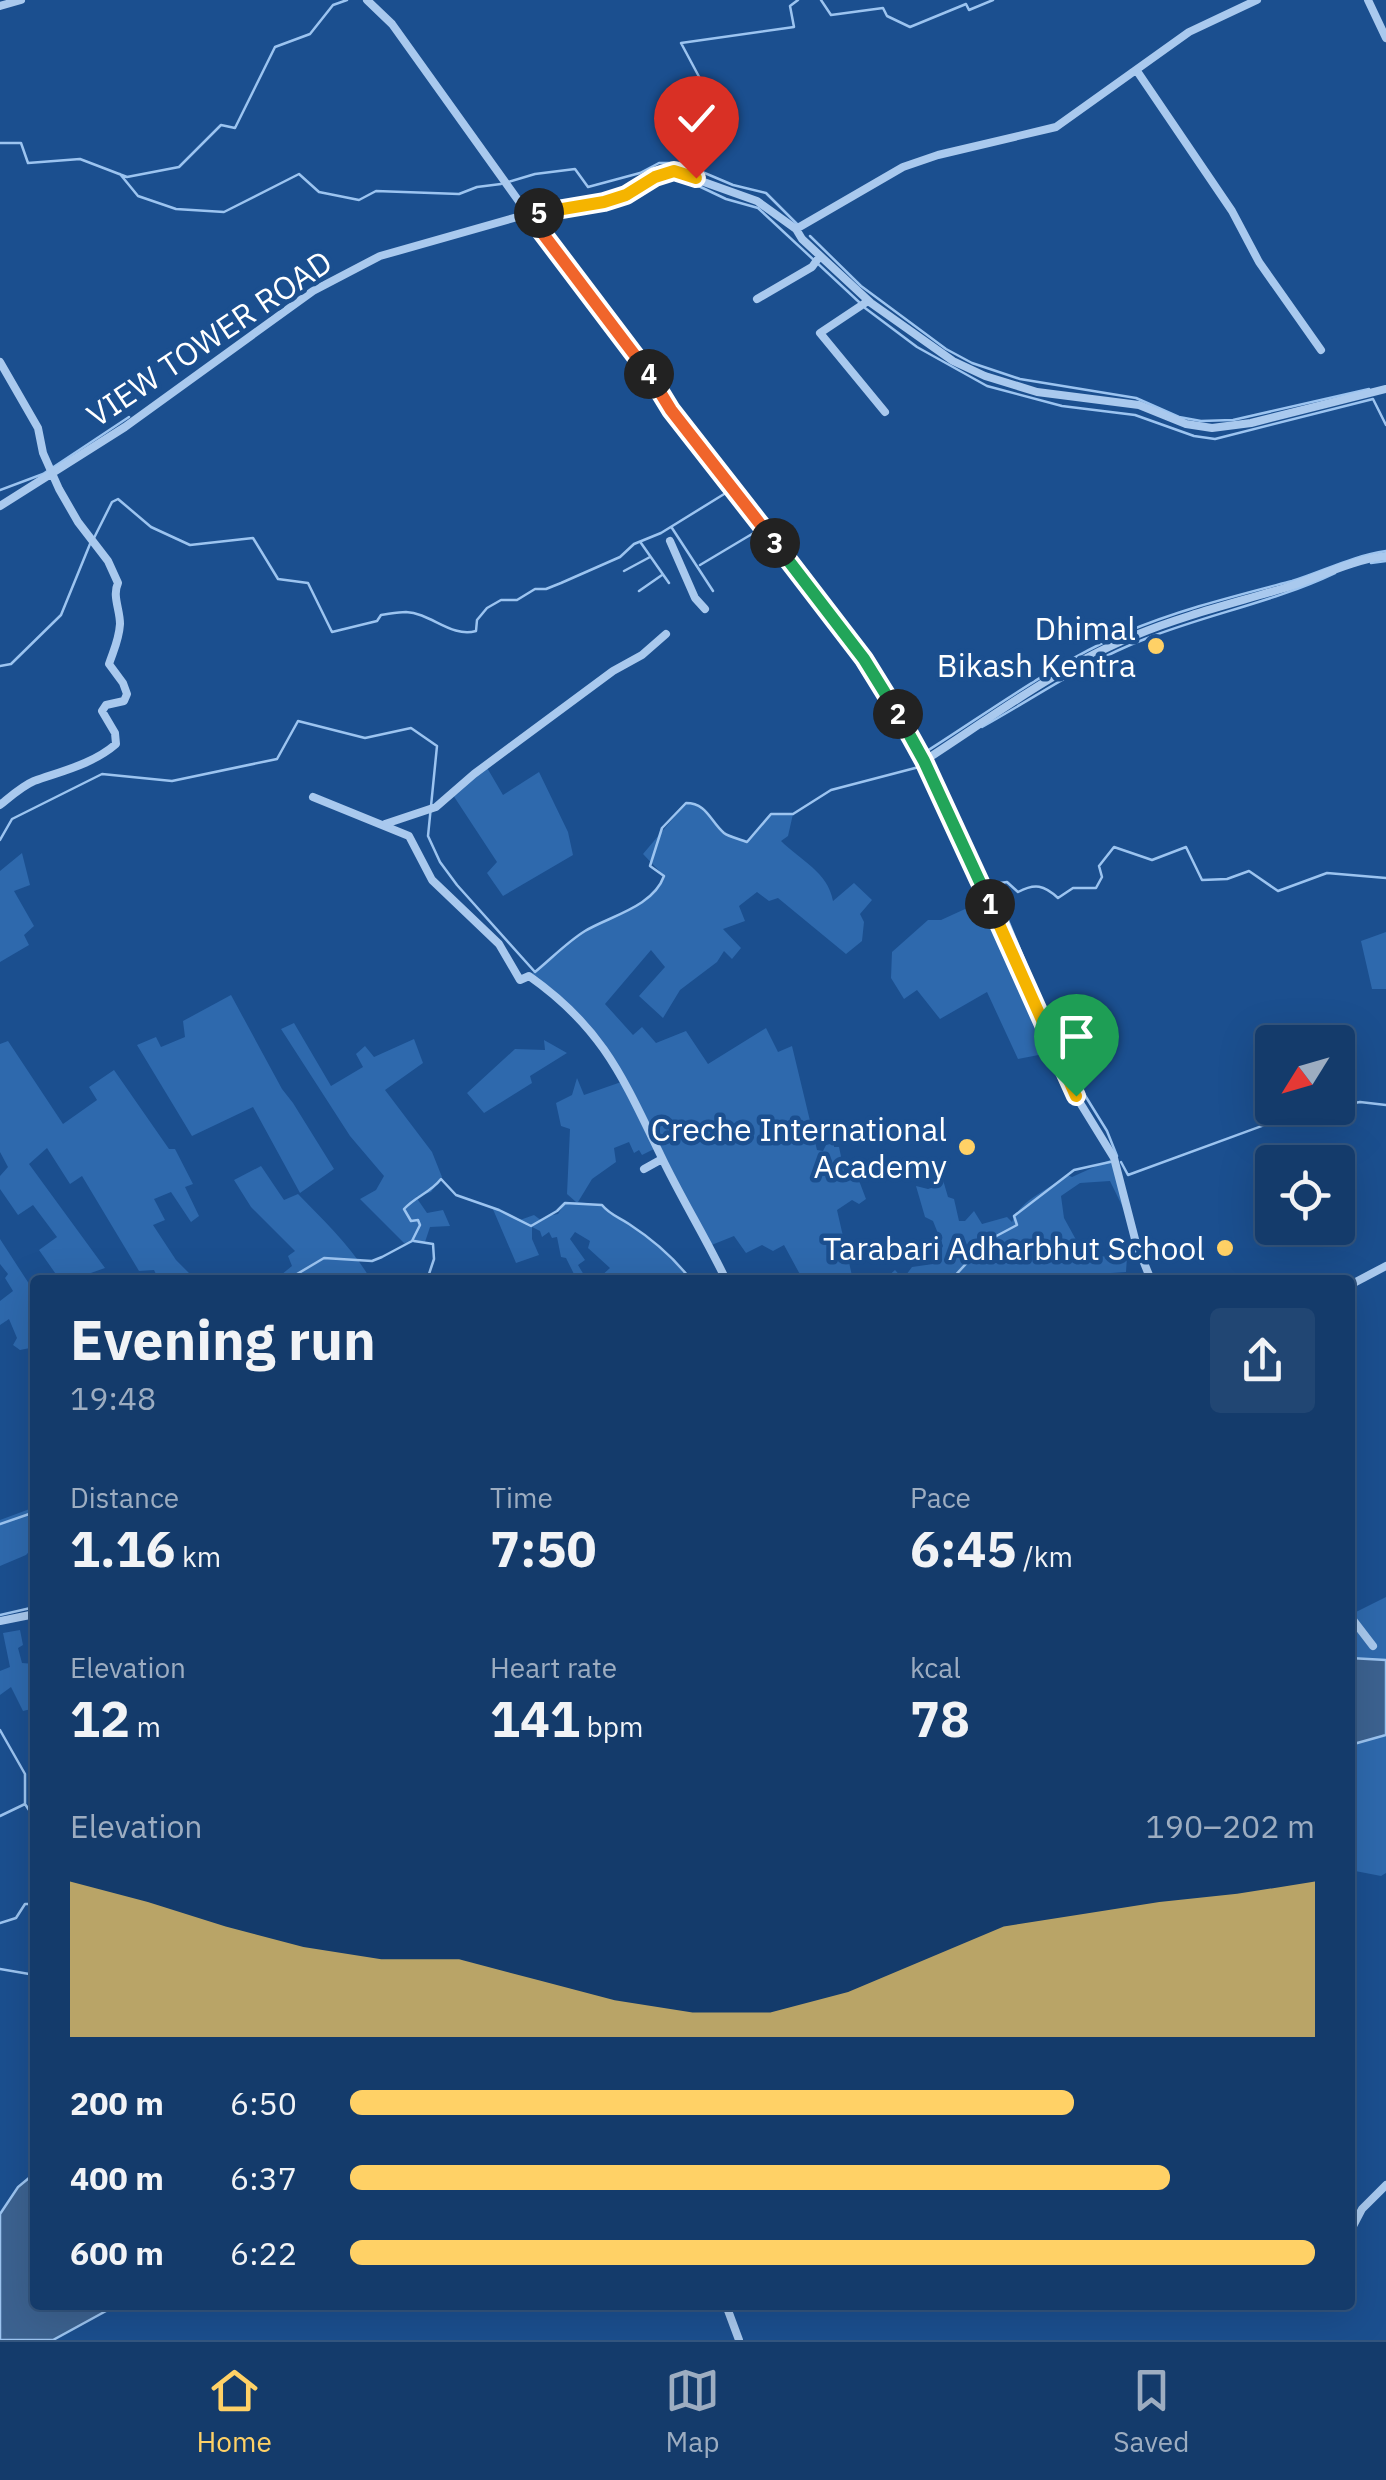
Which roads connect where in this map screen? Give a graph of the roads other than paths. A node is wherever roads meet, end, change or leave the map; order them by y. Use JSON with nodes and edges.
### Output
{"nodes":[{"id":1,"x":21,"y":0,"type":"edge"},
{"id":2,"x":367,"y":0,"type":"edge"},
{"id":3,"x":1256,"y":0,"type":"edge"},
{"id":4,"x":1368,"y":0,"type":"edge"},
{"id":5,"x":0,"y":6,"type":"edge"},
{"id":6,"x":1386,"y":38,"type":"edge"},
{"id":7,"x":1138,"y":71,"type":"junction"},
{"id":8,"x":528,"y":214,"type":"junction"},
{"id":9,"x":796,"y":229,"type":"junction"},
{"id":10,"x":820,"y":256,"type":"junction"},
{"id":11,"x":757,"y":299,"type":"dead end"},
{"id":12,"x":868,"y":301,"type":"junction"},
{"id":13,"x":1321,"y":350,"type":"dead end"},
{"id":14,"x":0,"y":362,"type":"edge"},
{"id":15,"x":1386,"y":389,"type":"edge"},
{"id":16,"x":885,"y":412,"type":"dead end"},
{"id":17,"x":52,"y":474,"type":"junction"},
{"id":18,"x":0,"y":506,"type":"edge"},
{"id":19,"x":670,"y":541,"type":"dead end"},
{"id":20,"x":1386,"y":556,"type":"edge"},
{"id":21,"x":705,"y":610,"type":"dead end"},
{"id":22,"x":666,"y":634,"type":"dead end"},
{"id":23,"x":924,"y":761,"type":"junction"},
{"id":24,"x":313,"y":797,"type":"dead end"},
{"id":25,"x":0,"y":805,"type":"edge"},
{"id":26,"x":386,"y":824,"type":"junction"},
{"id":27,"x":662,"y":1159,"type":"junction"},
{"id":28,"x":644,"y":1169,"type":"dead end"},
{"id":29,"x":1386,"y":1266,"type":"edge"},
{"id":30,"x":723,"y":1275,"type":"edge"},
{"id":31,"x":1149,"y":1275,"type":"edge"},
{"id":32,"x":1355,"y":1282,"type":"edge"},
{"id":33,"x":30,"y":1615,"type":"edge"},
{"id":34,"x":0,"y":1621,"type":"edge"},
{"id":35,"x":1355,"y":1623,"type":"edge"},
{"id":36,"x":1373,"y":1646,"type":"dead end"},
{"id":37,"x":1386,"y":2185,"type":"edge"},
{"id":38,"x":1355,"y":2222,"type":"edge"},
{"id":39,"x":728,"y":2310,"type":"edge"},
{"id":40,"x":738,"y":2340,"type":"edge"}],
"edges":[{"from":1,"to":5,"type":"street"},
{"from":2,"to":8,"type":"street"},
{"from":3,"to":7,"type":"street"},
{"from":4,"to":6,"type":"street"},
{"from":7,"to":9,"type":"street"},
{"from":7,"to":13,"type":"street"},
{"from":8,"to":9,"type":"street","name":"VIEW TOWER ROAD"},
{"from":8,"to":17,"type":"street","name":"VIEW TOWER ROAD"},
{"from":8,"to":23,"type":"street"},
{"from":9,"to":10,"type":"street","name":"VIEW TOWER ROAD"},
{"from":10,"to":11,"type":"street"},
{"from":10,"to":12,"type":"street","name":"VIEW TOWER ROAD"},
{"from":12,"to":15,"type":"street","name":"VIEW TOWER ROAD"},
{"from":12,"to":16,"type":"street"},
{"from":14,"to":17,"type":"street"},
{"from":17,"to":18,"type":"street","name":"VIEW TOWER ROAD"},
{"from":17,"to":25,"type":"street"},
{"from":19,"to":21,"type":"street"},
{"from":20,"to":23,"type":"street"},
{"from":22,"to":26,"type":"street"},
{"from":23,"to":31,"type":"street"},
{"from":24,"to":26,"type":"street"},
{"from":26,"to":27,"type":"street"},
{"from":27,"to":28,"type":"street"},
{"from":27,"to":30,"type":"street"},
{"from":29,"to":32,"type":"street"},
{"from":33,"to":34,"type":"street"},
{"from":35,"to":36,"type":"street"},
{"from":37,"to":38,"type":"street"},
{"from":39,"to":40,"type":"street"}]}
